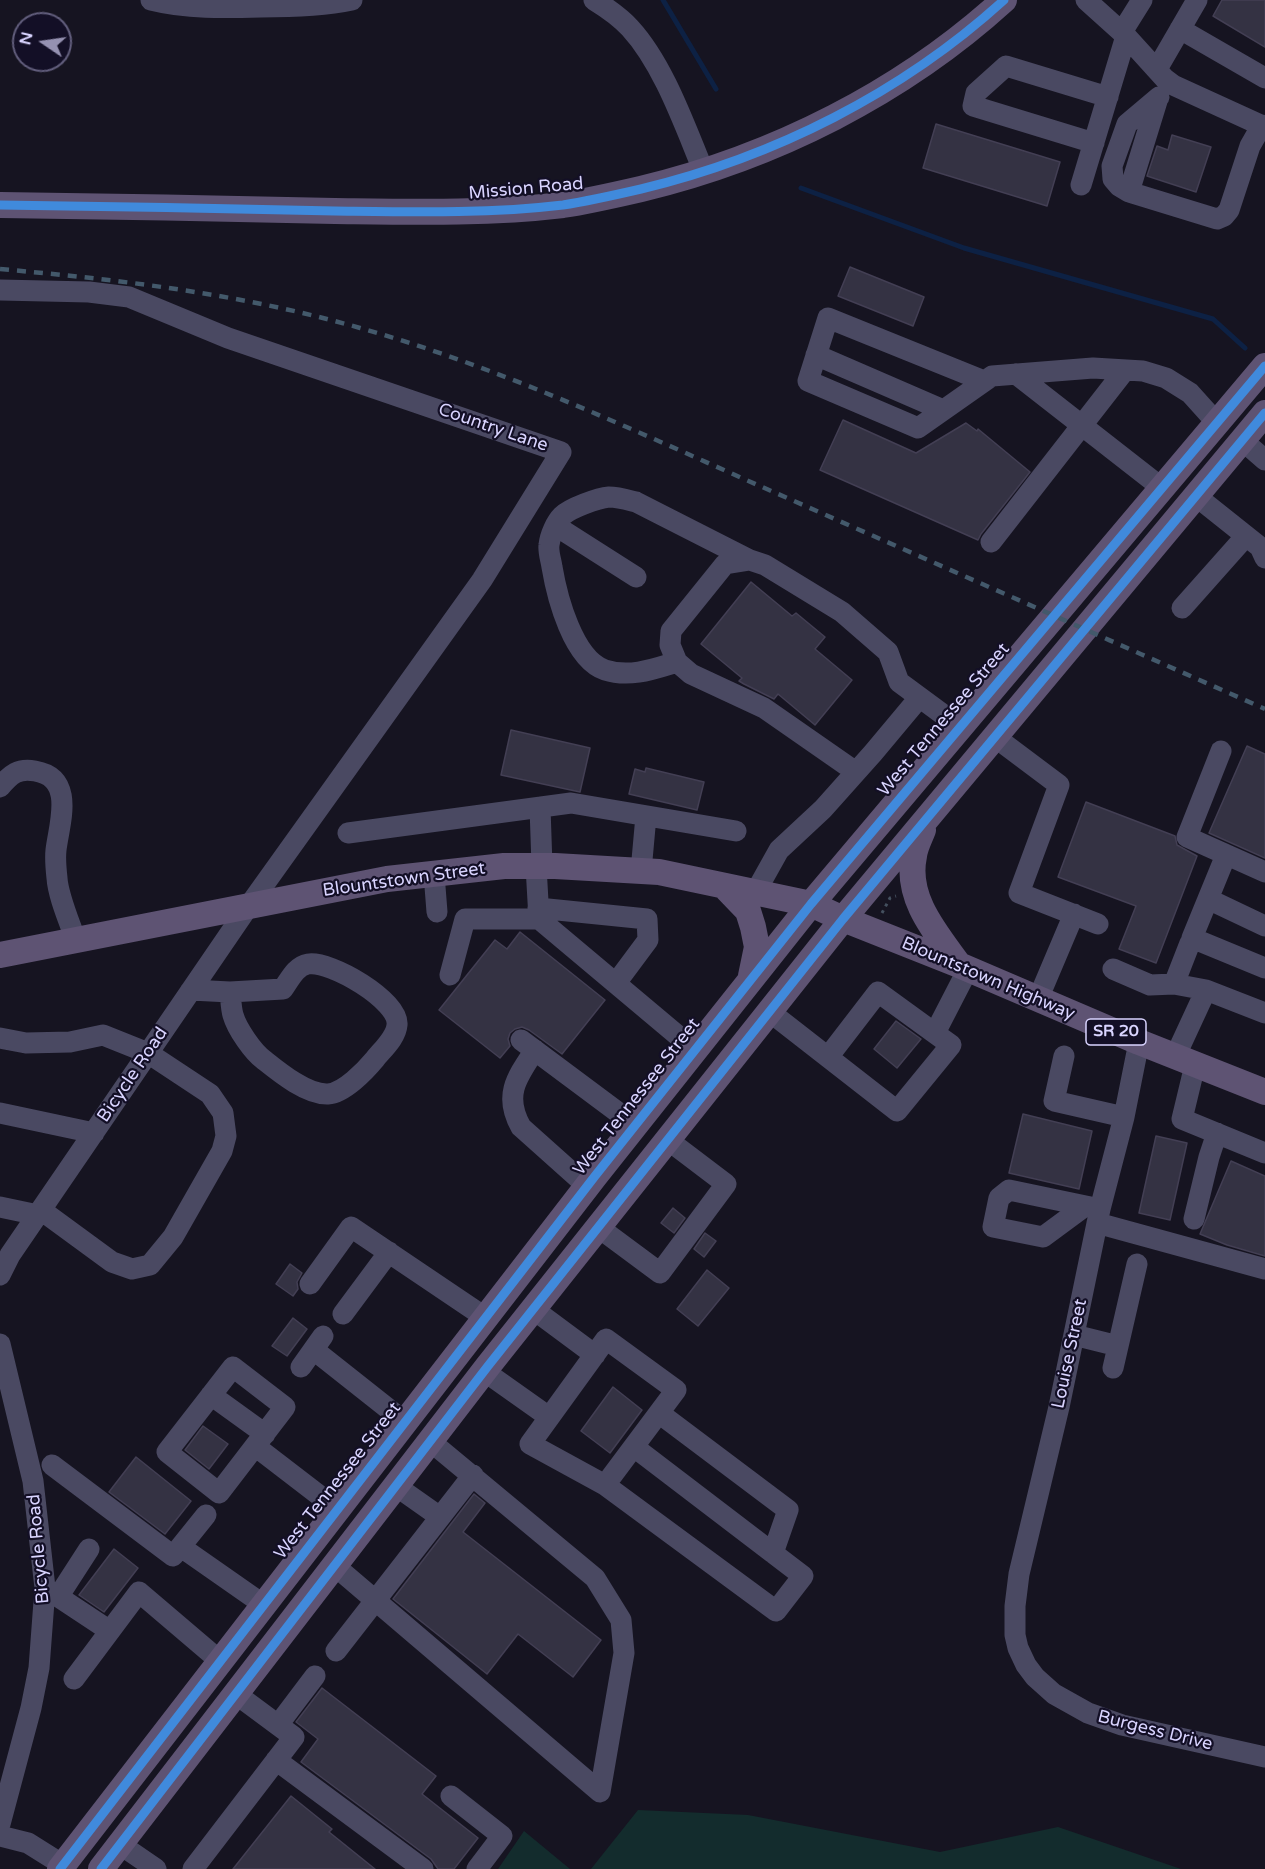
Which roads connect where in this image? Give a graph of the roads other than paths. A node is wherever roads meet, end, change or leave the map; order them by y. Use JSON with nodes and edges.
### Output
{"nodes":[{"id":1,"x":151,"y":0,"type":"edge"},
{"id":2,"x":352,"y":0,"type":"edge"},
{"id":3,"x":594,"y":0,"type":"edge"},
{"id":4,"x":1004,"y":0,"type":"edge"},
{"id":5,"x":1086,"y":0,"type":"edge"},
{"id":6,"x":1142,"y":0,"type":"edge"},
{"id":7,"x":1197,"y":0,"type":"edge"},
{"id":8,"x":1180,"y":28,"type":"junction"},
{"id":9,"x":1124,"y":34,"type":"junction"},
{"id":10,"x":1265,"y":78,"type":"edge"},
{"id":11,"x":1160,"y":82,"type":"junction"},
{"id":12,"x":1108,"y":97,"type":"junction"},
{"id":13,"x":1262,"y":119,"type":"edge"},
{"id":14,"x":1094,"y":143,"type":"junction"},
{"id":15,"x":704,"y":172,"type":"junction"},
{"id":16,"x":1081,"y":185,"type":"dead end"},
{"id":17,"x":0,"y":206,"type":"edge"},
{"id":18,"x":0,"y":290,"type":"edge"},
{"id":19,"x":1265,"y":366,"type":"edge"},
{"id":20,"x":1125,"y":370,"type":"junction"},
{"id":21,"x":1017,"y":374,"type":"junction"},
{"id":22,"x":984,"y":381,"type":"junction"},
{"id":23,"x":1243,"y":392,"type":"junction"},
{"id":24,"x":1265,"y":413,"type":"edge"},
{"id":25,"x":1217,"y":423,"type":"junction"},
{"id":26,"x":1082,"y":425,"type":"junction"},
{"id":27,"x":1242,"y":440,"type":"junction"},
{"id":28,"x":1265,"y":460,"type":"edge"},
{"id":29,"x":1216,"y":472,"type":"junction"},
{"id":30,"x":1162,"y":488,"type":"junction"},
{"id":31,"x":1196,"y":495,"type":"junction"},
{"id":32,"x":556,"y":526,"type":"junction"},
{"id":33,"x":1246,"y":536,"type":"junction"},
{"id":34,"x":991,"y":542,"type":"dead end"},
{"id":35,"x":1265,"y":558,"type":"edge"},
{"id":36,"x":750,"y":560,"type":"junction"},
{"id":37,"x":636,"y":577,"type":"dead end"},
{"id":38,"x":1182,"y":608,"type":"dead end"},
{"id":39,"x":677,"y":662,"type":"junction"},
{"id":40,"x":919,"y":698,"type":"junction"},
{"id":41,"x":960,"y":727,"type":"junction"},
{"id":42,"x":995,"y":737,"type":"junction"},
{"id":43,"x":1221,"y":751,"type":"dead end"},
{"id":44,"x":856,"y":772,"type":"junction"},
{"id":45,"x":0,"y":787,"type":"edge"},
{"id":46,"x":540,"y":807,"type":"junction"},
{"id":47,"x":646,"y":816,"type":"junction"},
{"id":48,"x":927,"y":818,"type":"junction"},
{"id":49,"x":736,"y":831,"type":"dead end"},
{"id":50,"x":348,"y":833,"type":"dead end"},
{"id":51,"x":1226,"y":855,"type":"junction"},
{"id":52,"x":539,"y":866,"type":"junction"},
{"id":53,"x":642,"y":871,"type":"junction"},
{"id":54,"x":1265,"y":872,"type":"edge"},
{"id":55,"x":434,"y":874,"type":"junction"},
{"id":56,"x":724,"y":886,"type":"junction"},
{"id":57,"x":755,"y":893,"type":"junction"},
{"id":58,"x":1208,"y":899,"type":"junction"},
{"id":59,"x":811,"y":904,"type":"junction"},
{"id":60,"x":248,"y":907,"type":"junction"},
{"id":61,"x":437,"y":912,"type":"dead end"},
{"id":62,"x":538,"y":914,"type":"junction"},
{"id":63,"x":1074,"y":914,"type":"junction"},
{"id":64,"x":843,"y":920,"type":"junction"},
{"id":65,"x":1098,"y":924,"type":"dead end"},
{"id":66,"x":1265,"y":926,"type":"edge"},
{"id":67,"x":1191,"y":940,"type":"junction"},
{"id":68,"x":76,"y":941,"type":"junction"},
{"id":69,"x":0,"y":955,"type":"edge"},
{"id":70,"x":963,"y":967,"type":"junction"},
{"id":71,"x":1265,"y":968,"type":"edge"},
{"id":72,"x":1113,"y":969,"type":"dead end"},
{"id":73,"x":450,"y":975,"type":"dead end"},
{"id":74,"x":750,"y":981,"type":"junction"},
{"id":75,"x":616,"y":983,"type":"junction"},
{"id":76,"x":1174,"y":984,"type":"junction"},
{"id":77,"x":191,"y":990,"type":"junction"},
{"id":78,"x":1206,"y":990,"type":"junction"},
{"id":79,"x":230,"y":992,"type":"junction"},
{"id":80,"x":1038,"y":999,"type":"junction"},
{"id":81,"x":770,"y":1012,"type":"junction"},
{"id":82,"x":1265,"y":1013,"type":"edge"},
{"id":83,"x":935,"y":1033,"type":"junction"},
{"id":84,"x":0,"y":1038,"type":"edge"},
{"id":85,"x":1139,"y":1042,"type":"junction"},
{"id":86,"x":695,"y":1050,"type":"junction"},
{"id":87,"x":148,"y":1053,"type":"junction"},
{"id":88,"x":1064,"y":1056,"type":"dead end"},
{"id":89,"x":828,"y":1057,"type":"junction"},
{"id":90,"x":1185,"y":1061,"type":"junction"},
{"id":91,"x":1265,"y":1092,"type":"edge"},
{"id":92,"x":0,"y":1113,"type":"edge"},
{"id":93,"x":1124,"y":1118,"type":"junction"},
{"id":94,"x":635,"y":1125,"type":"junction"},
{"id":95,"x":94,"y":1133,"type":"junction"},
{"id":96,"x":1217,"y":1133,"type":"junction"},
{"id":97,"x":668,"y":1140,"type":"junction"},
{"id":98,"x":1265,"y":1154,"type":"edge"},
{"id":99,"x":587,"y":1186,"type":"junction"},
{"id":100,"x":0,"y":1207,"type":"edge"},
{"id":101,"x":39,"y":1212,"type":"junction"},
{"id":102,"x":1094,"y":1212,"type":"junction"},
{"id":103,"x":1194,"y":1219,"type":"dead end"},
{"id":104,"x":598,"y":1227,"type":"junction"},
{"id":105,"x":389,"y":1252,"type":"junction"},
{"id":106,"x":1137,"y":1264,"type":"dead end"},
{"id":107,"x":1265,"y":1269,"type":"edge"},
{"id":108,"x":0,"y":1275,"type":"edge"},
{"id":109,"x":310,"y":1284,"type":"dead end"},
{"id":110,"x":533,"y":1309,"type":"junction"},
{"id":111,"x":343,"y":1314,"type":"dead end"},
{"id":112,"x":486,"y":1317,"type":"junction"},
{"id":113,"x":1074,"y":1335,"type":"junction"},
{"id":114,"x":0,"y":1344,"type":"edge"},
{"id":115,"x":1118,"y":1346,"type":"junction"},
{"id":116,"x":313,"y":1351,"type":"dead end"},
{"id":117,"x":595,"y":1355,"type":"junction"},
{"id":118,"x":1113,"y":1368,"type":"dead end"},
{"id":119,"x":484,"y":1371,"type":"junction"},
{"id":120,"x":211,"y":1395,"type":"junction"},
{"id":121,"x":659,"y":1413,"type":"junction"},
{"id":122,"x":549,"y":1418,"type":"junction"},
{"id":123,"x":405,"y":1422,"type":"junction"},
{"id":124,"x":260,"y":1440,"type":"junction"},
{"id":125,"x":430,"y":1441,"type":"junction"},
{"id":126,"x":634,"y":1447,"type":"junction"},
{"id":127,"x":52,"y":1466,"type":"dead end"},
{"id":128,"x":473,"y":1475,"type":"junction"},
{"id":129,"x":605,"y":1485,"type":"junction"},
{"id":130,"x":396,"y":1486,"type":"junction"},
{"id":131,"x":338,"y":1509,"type":"junction"},
{"id":132,"x":206,"y":1515,"type":"dead end"},
{"id":133,"x":440,"y":1517,"type":"junction"},
{"id":134,"x":180,"y":1547,"type":"junction"},
{"id":135,"x":89,"y":1549,"type":"dead end"},
{"id":136,"x":773,"y":1553,"type":"junction"},
{"id":137,"x":335,"y":1566,"type":"junction"},
{"id":138,"x":51,"y":1592,"type":"junction"},
{"id":139,"x":375,"y":1600,"type":"junction"},
{"id":140,"x":264,"y":1605,"type":"junction"},
{"id":141,"x":110,"y":1631,"type":"junction"},
{"id":142,"x":336,"y":1651,"type":"dead end"},
{"id":143,"x":220,"y":1661,"type":"junction"},
{"id":144,"x":1026,"y":1665,"type":"joint"},
{"id":145,"x":315,"y":1676,"type":"dead end"},
{"id":146,"x":74,"y":1680,"type":"dead end"},
{"id":147,"x":236,"y":1694,"type":"junction"},
{"id":148,"x":278,"y":1725,"type":"junction"},
{"id":149,"x":1265,"y":1757,"type":"edge"},
{"id":150,"x":276,"y":1760,"type":"junction"},
{"id":151,"x":127,"y":1782,"type":"junction"},
{"id":152,"x":451,"y":1796,"type":"dead end"},
{"id":153,"x":142,"y":1816,"type":"junction"},
{"id":154,"x":0,"y":1824,"type":"edge"},
{"id":155,"x":0,"y":1836,"type":"edge"},
{"id":156,"x":121,"y":1845,"type":"junction"},
{"id":157,"x":62,"y":1868,"type":"edge"},
{"id":158,"x":421,"y":1868,"type":"edge"},
{"id":159,"x":101,"y":1869,"type":"edge"},
{"id":160,"x":156,"y":1869,"type":"edge"},
{"id":161,"x":193,"y":1869,"type":"edge"},
{"id":162,"x":477,"y":1869,"type":"edge"}],
"edges":[{"from":1,"to":2,"type":"street"},
{"from":3,"to":15,"type":"street"},
{"from":4,"to":15,"type":"main road","name":"Mission Road"},
{"from":5,"to":9,"type":"street"},
{"from":6,"to":9,"type":"street"},
{"from":7,"to":8,"type":"street"},
{"from":8,"to":10,"type":"street"},
{"from":8,"to":11,"type":"street"},
{"from":9,"to":11,"type":"street"},
{"from":9,"to":12,"type":"street"},
{"from":11,"to":13,"type":"street"},
{"from":11,"to":13,"type":"street"},
{"from":12,"to":14,"type":"street"},
{"from":12,"to":14,"type":"street"},
{"from":14,"to":16,"type":"street"},
{"from":15,"to":17,"type":"main road","name":"Mission Road"},
{"from":18,"to":60,"type":"street","name":"Country Lane"},
{"from":19,"to":23,"type":"main road","name":"West Tennessee Street"},
{"from":20,"to":21,"type":"street"},
{"from":20,"to":25,"type":"street"},
{"from":20,"to":26,"type":"street"},
{"from":21,"to":22,"type":"street"},
{"from":21,"to":26,"type":"street"},
{"from":22,"to":22,"type":"street"},
{"from":23,"to":25,"type":"main road","name":"West Tennessee Street"},
{"from":23,"to":27,"type":"main road"},
{"from":24,"to":27,"type":"main road"},
{"from":25,"to":29,"type":"main road"},
{"from":25,"to":30,"type":"main road","name":"West Tennessee Street"},
{"from":26,"to":30,"type":"street"},
{"from":26,"to":34,"type":"street"},
{"from":27,"to":28,"type":"street"},
{"from":27,"to":29,"type":"main road"},
{"from":29,"to":31,"type":"main road"},
{"from":30,"to":41,"type":"main road","name":"West Tennessee Street"},
{"from":31,"to":33,"type":"street"},
{"from":31,"to":42,"type":"main road"},
{"from":32,"to":36,"type":"street"},
{"from":32,"to":37,"type":"street"},
{"from":32,"to":39,"type":"street"},
{"from":33,"to":35,"type":"street"},
{"from":33,"to":38,"type":"street"},
{"from":36,"to":39,"type":"street"},
{"from":36,"to":40,"type":"street"},
{"from":39,"to":44,"type":"street"},
{"from":40,"to":41,"type":"street"},
{"from":40,"to":44,"type":"street"},
{"from":41,"to":59,"type":"main road","name":"West Tennessee Street"},
{"from":42,"to":48,"type":"main road"},
{"from":42,"to":63,"type":"street"},
{"from":43,"to":51,"type":"street"},
{"from":44,"to":57,"type":"street"},
{"from":45,"to":68,"type":"street"},
{"from":46,"to":47,"type":"street"},
{"from":46,"to":50,"type":"street"},
{"from":46,"to":52,"type":"street"},
{"from":47,"to":49,"type":"street"},
{"from":47,"to":53,"type":"street"},
{"from":48,"to":64,"type":"main road"},
{"from":48,"to":70,"type":"main road"},
{"from":51,"to":54,"type":"street"},
{"from":51,"to":58,"type":"street"},
{"from":52,"to":53,"type":"main road","name":"Blountstown Street"},
{"from":52,"to":55,"type":"main road","name":"Blountstown Street"},
{"from":52,"to":62,"type":"street"},
{"from":53,"to":56,"type":"main road","name":"Blountstown Street"},
{"from":55,"to":60,"type":"main road","name":"Blountstown Street"},
{"from":55,"to":61,"type":"street"},
{"from":56,"to":57,"type":"main road","name":"Blountstown Street"},
{"from":56,"to":74,"type":"main road"},
{"from":57,"to":59,"type":"main road","name":"Blountstown Street"},
{"from":58,"to":66,"type":"street"},
{"from":58,"to":67,"type":"street"},
{"from":59,"to":64,"type":"main road","name":"Blountstown Highway","number":"SR 20"},
{"from":59,"to":74,"type":"main road","name":"West Tennessee Street"},
{"from":60,"to":68,"type":"main road","name":"Blountstown Street"},
{"from":60,"to":77,"type":"street","name":"Bicycle Road"},
{"from":62,"to":73,"type":"street"},
{"from":62,"to":75,"type":"street"},
{"from":62,"to":75,"type":"street"},
{"from":63,"to":65,"type":"street"},
{"from":63,"to":80,"type":"street"},
{"from":64,"to":70,"type":"main road","name":"Blountstown Highway","number":"SR 20"},
{"from":64,"to":81,"type":"main road"},
{"from":67,"to":71,"type":"street"},
{"from":67,"to":76,"type":"street"},
{"from":68,"to":69,"type":"main road","name":"Blountstown Street"},
{"from":70,"to":80,"type":"main road","name":"Blountstown Highway","number":"SR 20"},
{"from":70,"to":83,"type":"street"},
{"from":72,"to":76,"type":"street"},
{"from":74,"to":86,"type":"main road","name":"West Tennessee Street"},
{"from":75,"to":86,"type":"street"},
{"from":76,"to":78,"type":"street"},
{"from":77,"to":79,"type":"street"},
{"from":77,"to":87,"type":"street","name":"Bicycle Road"},
{"from":78,"to":82,"type":"street"},
{"from":78,"to":90,"type":"street"},
{"from":79,"to":79,"type":"street"},
{"from":80,"to":85,"type":"main road","name":"Blountstown Highway","number":"SR 20"},
{"from":81,"to":89,"type":"street"},
{"from":81,"to":97,"type":"main road"},
{"from":83,"to":89,"type":"street"},
{"from":83,"to":89,"type":"street"},
{"from":84,"to":87,"type":"street"},
{"from":85,"to":90,"type":"main road","name":"Blountstown Highway","number":"SR 20"},
{"from":85,"to":93,"type":"street","name":"Louise Street"},
{"from":86,"to":94,"type":"main road","name":"West Tennessee Street"},
{"from":87,"to":95,"type":"street","name":"Bicycle Road"},
{"from":87,"to":101,"type":"street"},
{"from":88,"to":93,"type":"street"},
{"from":90,"to":91,"type":"main road","name":"Blountstown Highway","number":"SR 20"},
{"from":90,"to":96,"type":"street"},
{"from":92,"to":95,"type":"street"},
{"from":93,"to":102,"type":"street","name":"Louise Street"},
{"from":94,"to":99,"type":"main road","name":"West Tennessee Street"},
{"from":94,"to":99,"type":"street"},
{"from":95,"to":101,"type":"street","name":"Bicycle Road"},
{"from":96,"to":98,"type":"street"},
{"from":96,"to":103,"type":"street"},
{"from":97,"to":104,"type":"main road"},
{"from":97,"to":104,"type":"street"},
{"from":99,"to":112,"type":"main road","name":"West Tennessee Street"},
{"from":100,"to":101,"type":"street"},
{"from":101,"to":108,"type":"street","name":"Bicycle Road"},
{"from":102,"to":102,"type":"street"},
{"from":102,"to":107,"type":"street"},
{"from":102,"to":113,"type":"street","name":"Louise Street"},
{"from":104,"to":110,"type":"main road"},
{"from":105,"to":109,"type":"street"},
{"from":105,"to":111,"type":"street"},
{"from":105,"to":112,"type":"street"},
{"from":106,"to":115,"type":"street"},
{"from":110,"to":117,"type":"street"},
{"from":110,"to":119,"type":"main road"},
{"from":112,"to":123,"type":"main road","name":"West Tennessee Street"},
{"from":113,"to":115,"type":"street"},
{"from":113,"to":144,"type":"street","name":"Louise Street"},
{"from":114,"to":138,"type":"street","name":"Bicycle Road"},
{"from":115,"to":118,"type":"street"},
{"from":116,"to":123,"type":"street"},
{"from":117,"to":121,"type":"street"},
{"from":117,"to":122,"type":"street"},
{"from":119,"to":122,"type":"street"},
{"from":119,"to":125,"type":"main road"},
{"from":120,"to":124,"type":"street"},
{"from":120,"to":124,"type":"street"},
{"from":120,"to":124,"type":"street"},
{"from":121,"to":126,"type":"street"},
{"from":121,"to":136,"type":"street"},
{"from":122,"to":129,"type":"street"},
{"from":123,"to":125,"type":"main road"},
{"from":123,"to":131,"type":"main road","name":"West Tennessee Street"},
{"from":124,"to":131,"type":"street"},
{"from":125,"to":128,"type":"street"},
{"from":125,"to":130,"type":"main road"},
{"from":126,"to":129,"type":"street"},
{"from":126,"to":136,"type":"street"},
{"from":127,"to":134,"type":"street"},
{"from":128,"to":133,"type":"street"},
{"from":128,"to":139,"type":"street"},
{"from":129,"to":136,"type":"street"},
{"from":130,"to":133,"type":"street"},
{"from":130,"to":137,"type":"main road"},
{"from":131,"to":140,"type":"main road","name":"West Tennessee Street"},
{"from":132,"to":134,"type":"street"},
{"from":133,"to":139,"type":"street"},
{"from":134,"to":140,"type":"street"},
{"from":135,"to":138,"type":"street"},
{"from":137,"to":139,"type":"street"},
{"from":137,"to":147,"type":"main road"},
{"from":138,"to":141,"type":"street"},
{"from":138,"to":154,"type":"street","name":"Bicycle Road"},
{"from":139,"to":142,"type":"street"},
{"from":140,"to":143,"type":"main road","name":"West Tennessee Street"},
{"from":141,"to":143,"type":"street"},
{"from":141,"to":146,"type":"street"},
{"from":143,"to":151,"type":"main road","name":"West Tennessee Street"},
{"from":144,"to":149,"type":"street","name":"Burgess Drive"},
{"from":145,"to":148,"type":"street"},
{"from":147,"to":148,"type":"street"},
{"from":147,"to":153,"type":"main road"},
{"from":148,"to":150,"type":"street"},
{"from":150,"to":158,"type":"street"},
{"from":150,"to":161,"type":"street"},
{"from":151,"to":153,"type":"main road"},
{"from":151,"to":157,"type":"main road","name":"West Tennessee Street"},
{"from":152,"to":162,"type":"street"},
{"from":153,"to":156,"type":"main road"},
{"from":155,"to":157,"type":"street"},
{"from":156,"to":157,"type":"main road"},
{"from":156,"to":159,"type":"main road"},
{"from":156,"to":160,"type":"street"}]}
